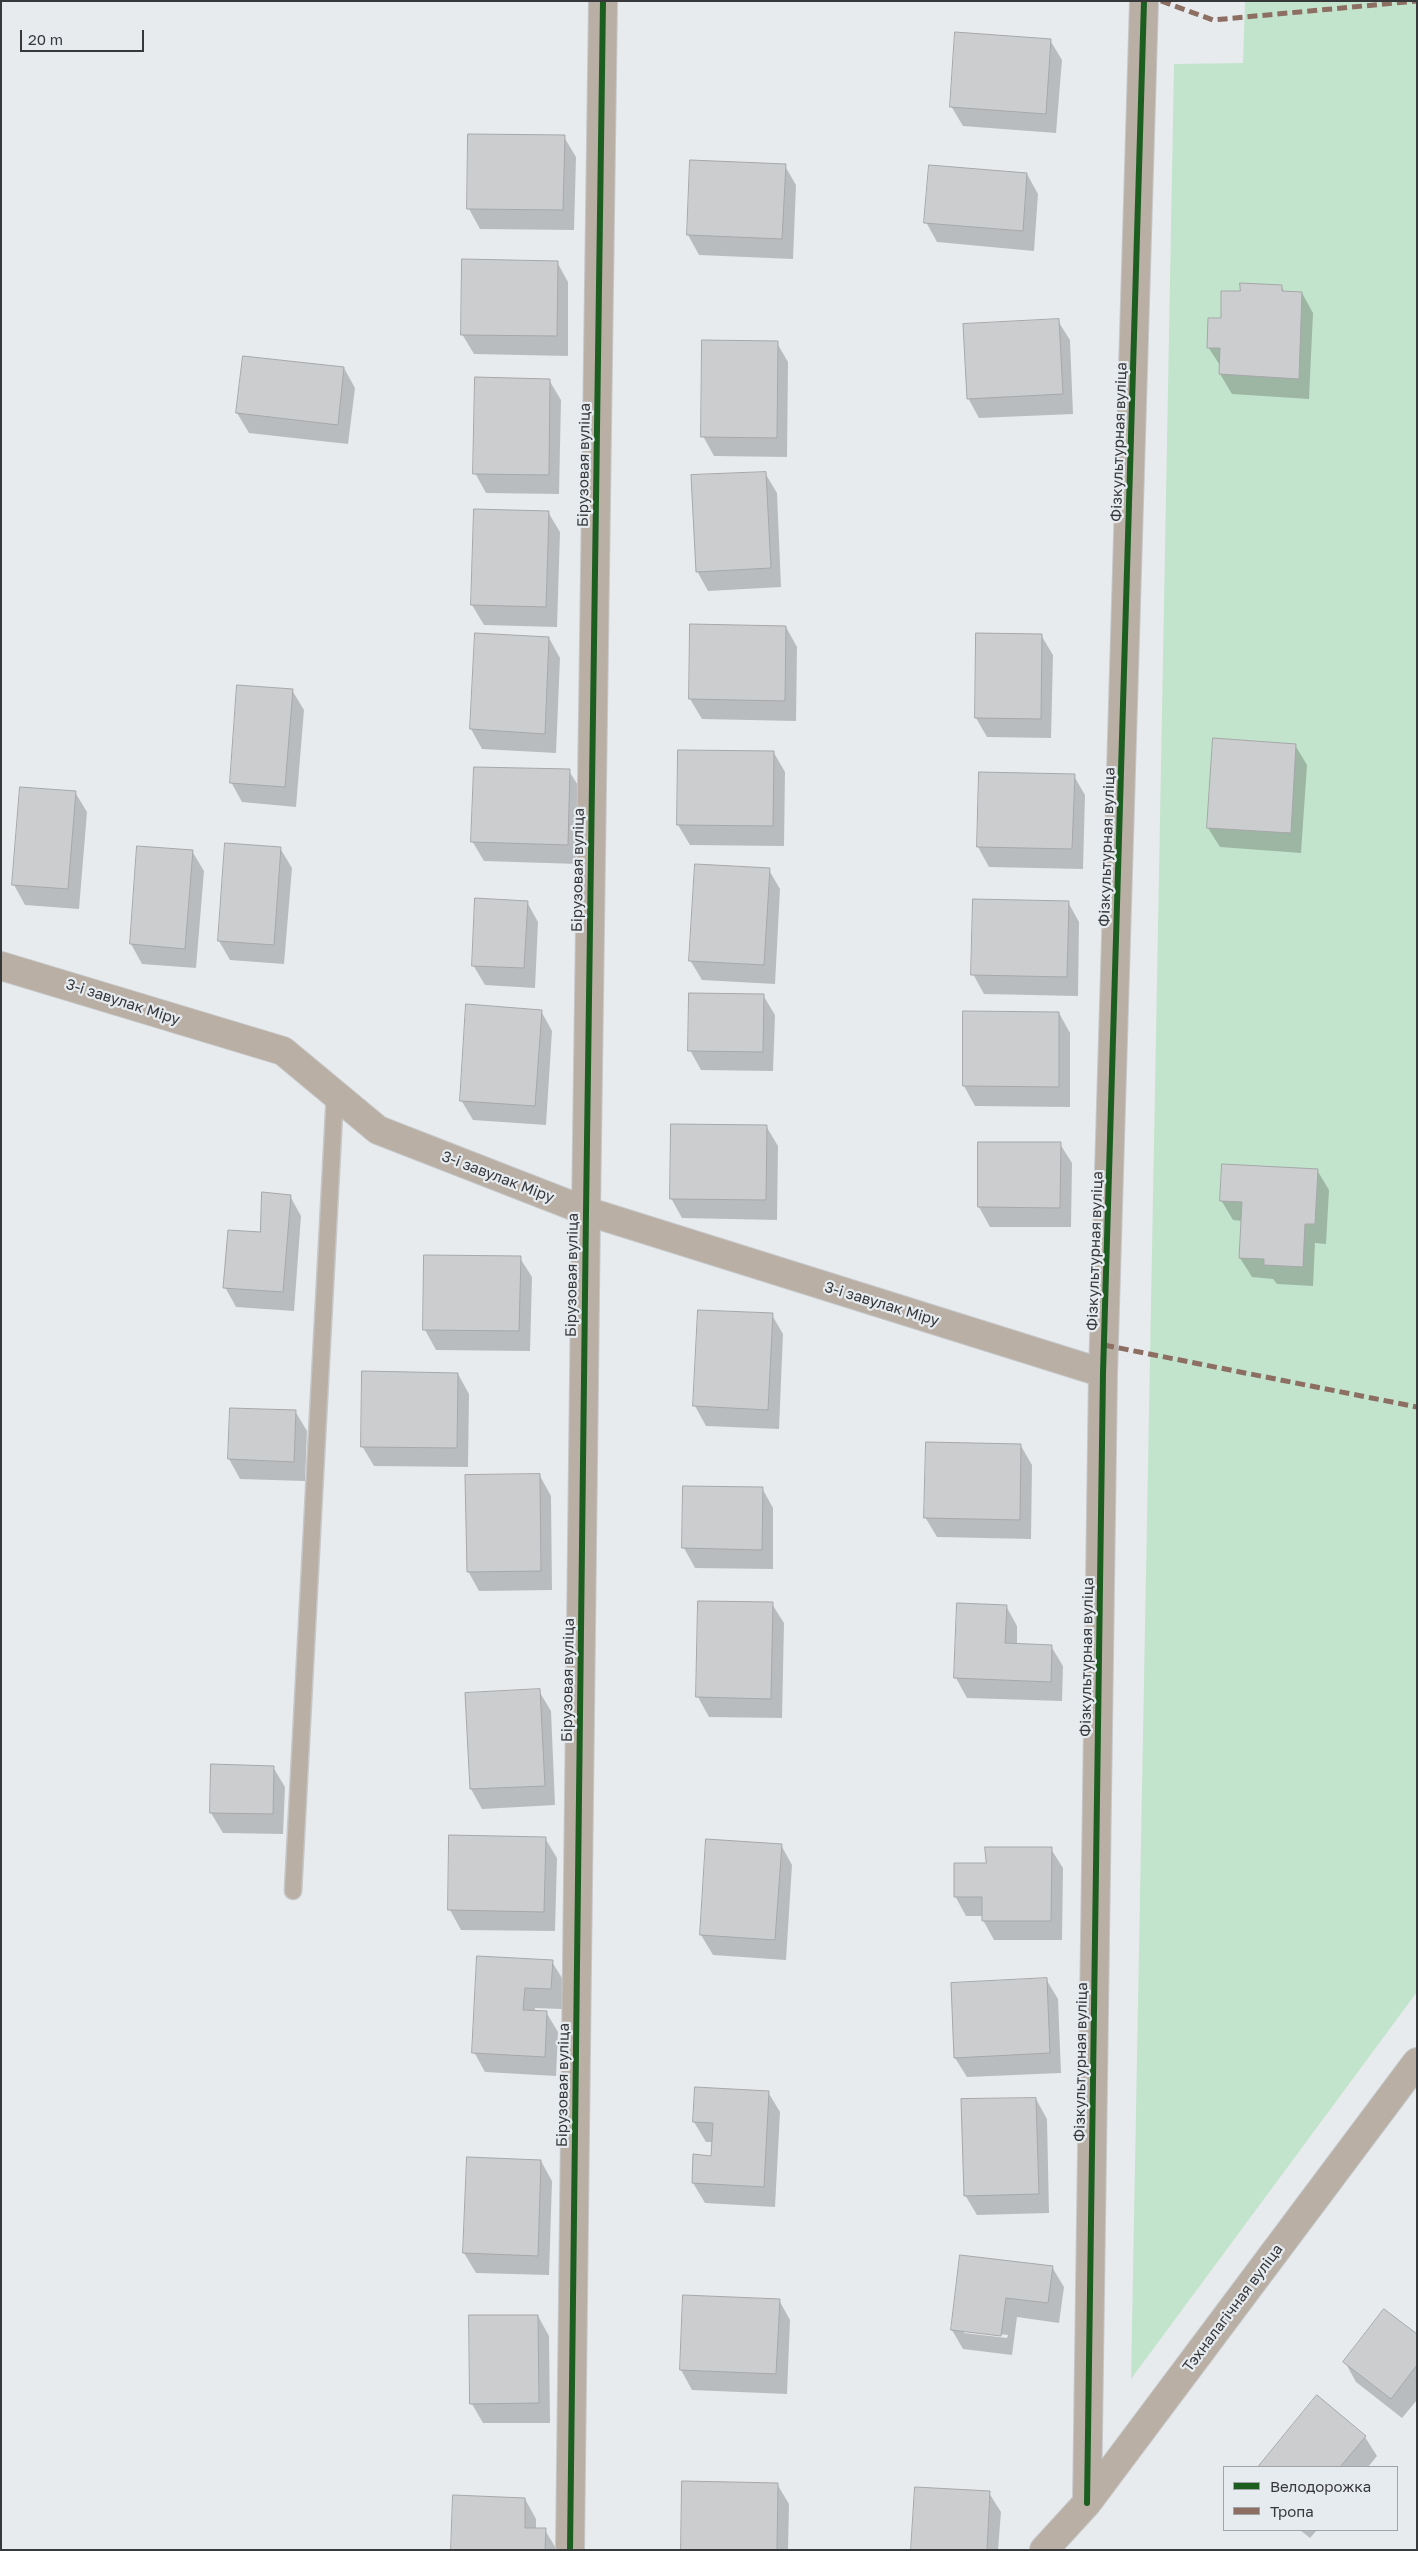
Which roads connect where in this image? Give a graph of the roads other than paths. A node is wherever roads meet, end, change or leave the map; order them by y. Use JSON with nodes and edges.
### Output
{"nodes":[{"id":1,"x":603,"y":1,"type":"edge"},
{"id":2,"x":1144,"y":1,"type":"edge"},
{"id":3,"x":1,"y":966,"type":"edge"},
{"id":4,"x":335,"y":1094,"type":"junction"},
{"id":5,"x":586,"y":1211,"type":"junction"},
{"id":6,"x":1103,"y":1373,"type":"junction"},
{"id":7,"x":293,"y":1892,"type":"dead end"},
{"id":8,"x":1417,"y":2062,"type":"edge"},
{"id":9,"x":1086,"y":2503,"type":"junction"},
{"id":10,"x":570,"y":2550,"type":"edge"},
{"id":11,"x":1044,"y":2550,"type":"edge"}],
"edges":[{"from":1,"to":5,"type":"street","name":"Бірузовая вуліца"},
{"from":2,"to":6,"type":"street","name":"Фізкультурная вуліца"},
{"from":3,"to":4,"type":"street","name":"3-і завулак Міру"},
{"from":4,"to":5,"type":"street","name":"3-і завулак Міру"},
{"from":4,"to":7,"type":"lane"},
{"from":5,"to":6,"type":"street","name":"3-і завулак Міру"},
{"from":5,"to":10,"type":"street","name":"Бірузовая вуліца"},
{"from":6,"to":9,"type":"street","name":"Фізкультурная вуліца"},
{"from":8,"to":9,"type":"street","name":"Тэхналагічная вуліца"},
{"from":9,"to":11,"type":"street","name":"Тэхналагічная вуліца"}]}
